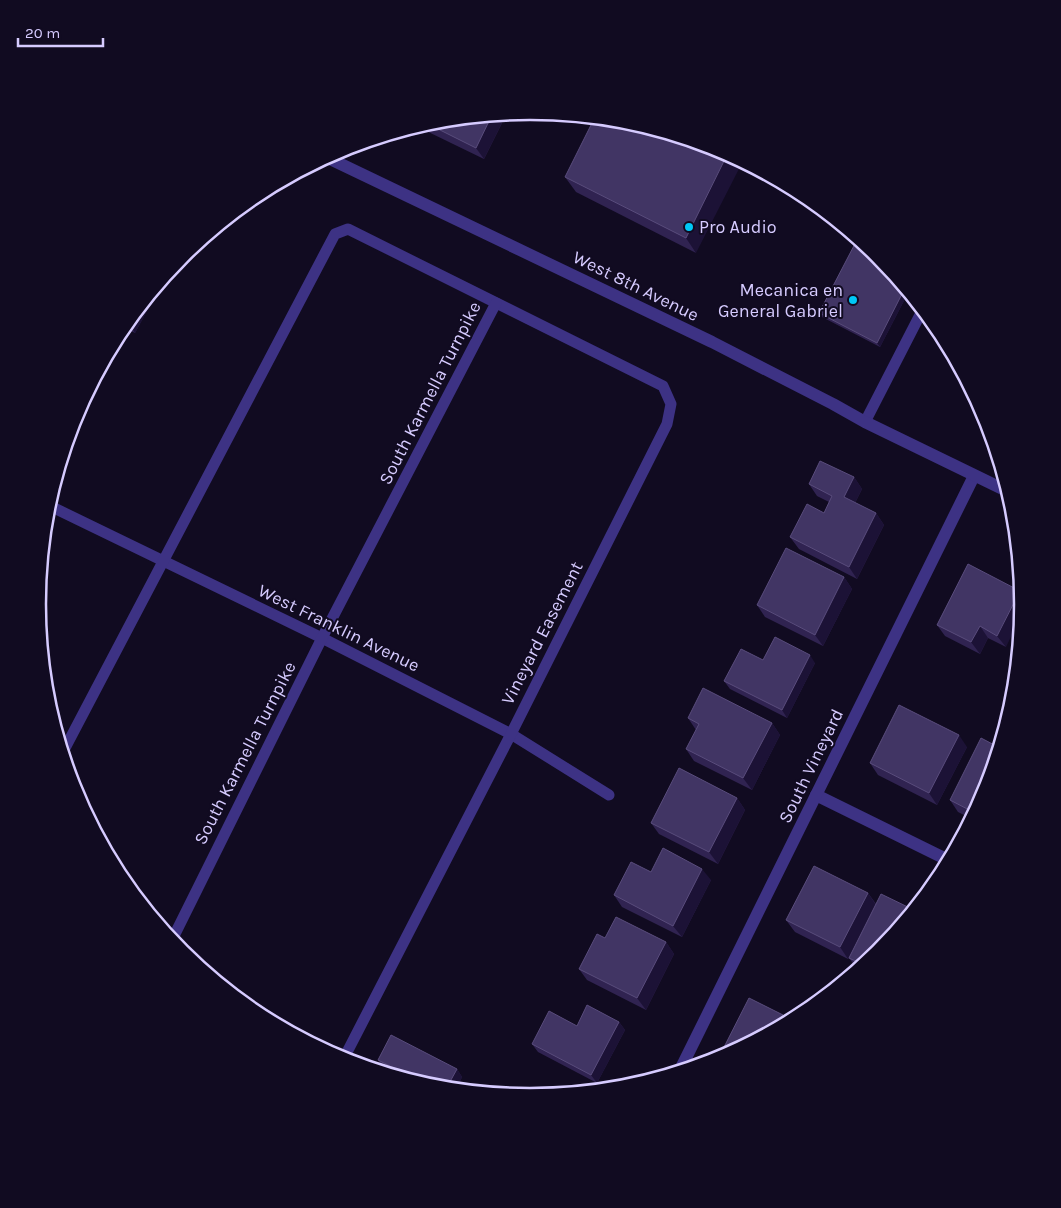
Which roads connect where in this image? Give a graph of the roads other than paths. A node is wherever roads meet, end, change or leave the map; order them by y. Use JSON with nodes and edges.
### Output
{"nodes":[{"id":1,"x":335,"y":161,"type":"edge"},
{"id":2,"x":496,"y":303,"type":"junction"},
{"id":3,"x":920,"y":316,"type":"edge"},
{"id":4,"x":865,"y":422,"type":"junction"},
{"id":5,"x":974,"y":476,"type":"junction"},
{"id":6,"x":1000,"y":488,"type":"edge"},
{"id":7,"x":56,"y":509,"type":"edge"},
{"id":8,"x":163,"y":561,"type":"junction"},
{"id":9,"x":322,"y":638,"type":"junction"},
{"id":10,"x":511,"y":734,"type":"junction"},
{"id":11,"x":67,"y":744,"type":"edge"},
{"id":12,"x":609,"y":795,"type":"dead end"},
{"id":13,"x":816,"y":795,"type":"junction"},
{"id":14,"x":943,"y":857,"type":"edge"},
{"id":15,"x":176,"y":933,"type":"edge"},
{"id":16,"x":347,"y":1052,"type":"edge"},
{"id":17,"x":683,"y":1064,"type":"edge"}],
"edges":[{"from":1,"to":4,"type":"street","name":"West 8th Avenue"},
{"from":2,"to":8,"type":"lane","name":"South Karmella Turnpike"},
{"from":2,"to":9,"type":"lane","name":"South Karmella Turnpike"},
{"from":2,"to":10,"type":"lane","name":"Vineyard Easement"},
{"from":3,"to":4,"type":"lane"},
{"from":4,"to":5,"type":"street","name":"West 8th Avenue"},
{"from":5,"to":6,"type":"street","name":"West 8th Avenue"},
{"from":5,"to":13,"type":"street","name":"South Vineyard"},
{"from":7,"to":8,"type":"lane","name":"West Franklin Avenue"},
{"from":8,"to":9,"type":"lane","name":"West Franklin Avenue"},
{"from":8,"to":11,"type":"lane","name":"South Karmella Turnpike"},
{"from":9,"to":10,"type":"lane","name":"West Franklin Avenue"},
{"from":9,"to":15,"type":"lane","name":"South Karmella Turnpike"},
{"from":10,"to":12,"type":"lane","name":"West Franklin Avenue"},
{"from":10,"to":16,"type":"lane","name":"Vineyard Easement"},
{"from":13,"to":14,"type":"street"},
{"from":13,"to":17,"type":"street","name":"South Vineyard"}]}
